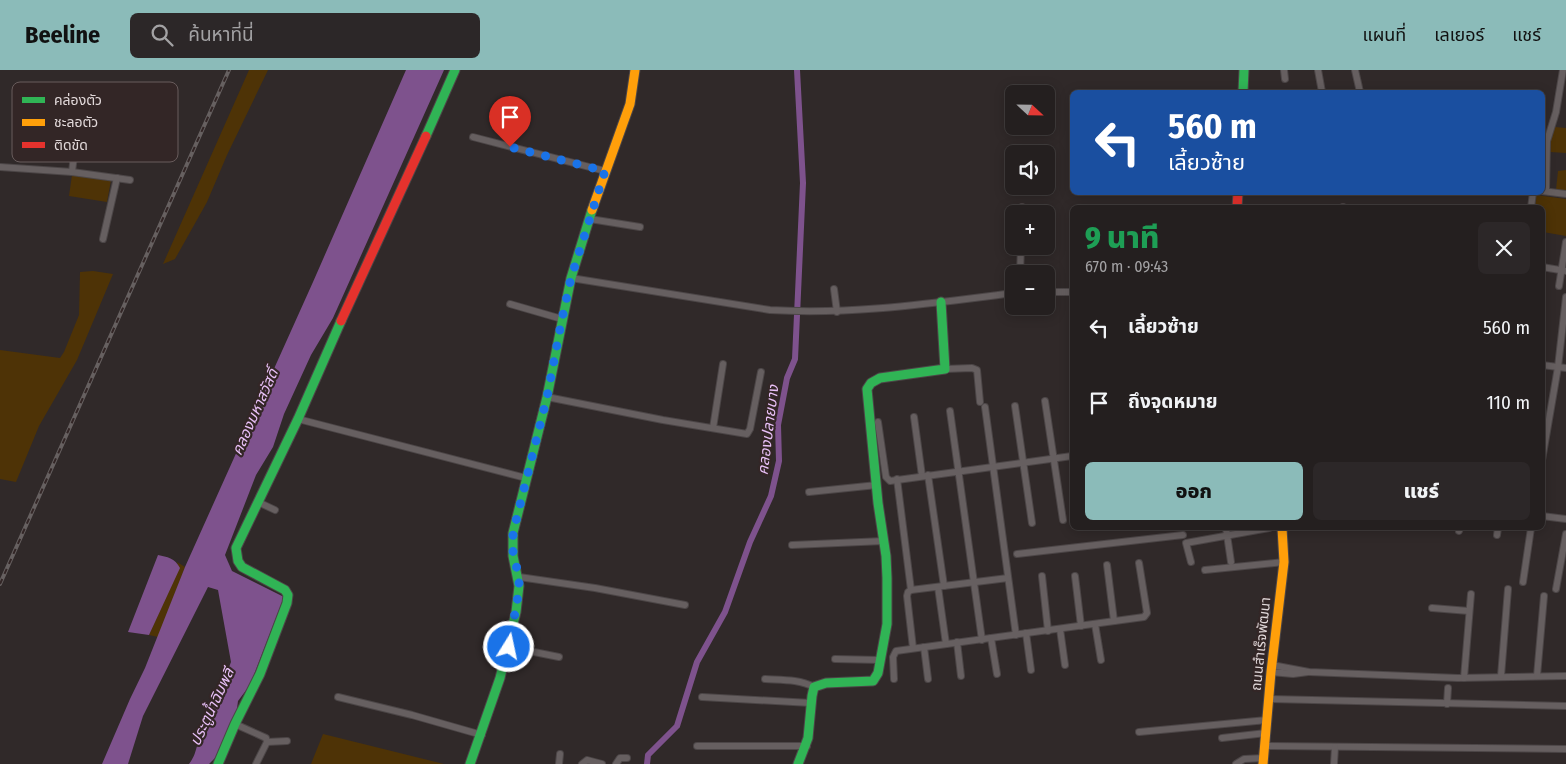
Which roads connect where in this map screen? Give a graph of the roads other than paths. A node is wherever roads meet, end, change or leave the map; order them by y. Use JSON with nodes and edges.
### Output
{"nodes":[{"id":1,"x":455,"y":70,"type":"edge"},
{"id":2,"x":635,"y":70,"type":"edge"},
{"id":3,"x":1244,"y":70,"type":"edge"},
{"id":4,"x":1284,"y":70,"type":"edge"},
{"id":5,"x":1318,"y":70,"type":"edge"},
{"id":6,"x":1355,"y":70,"type":"edge"},
{"id":7,"x":1563,"y":70,"type":"edge"},
{"id":8,"x":1285,"y":79,"type":"dead end"},
{"id":9,"x":1243,"y":90,"type":"edge"},
{"id":10,"x":1322,"y":90,"type":"edge"},
{"id":11,"x":1360,"y":90,"type":"edge"},
{"id":12,"x":473,"y":137,"type":"dead end"},
{"id":13,"x":73,"y":162,"type":"edge"},
{"id":14,"x":0,"y":166,"type":"edge"},
{"id":15,"x":605,"y":171,"type":"junction"},
{"id":16,"x":72,"y":172,"type":"junction"},
{"id":17,"x":117,"y":178,"type":"junction"},
{"id":18,"x":1545,"y":178,"type":"edge"},
{"id":19,"x":130,"y":180,"type":"dead end"},
{"id":20,"x":1545,"y":191,"type":"edge"},
{"id":21,"x":1566,"y":194,"type":"edge"},
{"id":22,"x":590,"y":219,"type":"junction"},
{"id":23,"x":640,"y":227,"type":"dead end"},
{"id":24,"x":104,"y":239,"type":"dead end"},
{"id":25,"x":1566,"y":242,"type":"edge"},
{"id":26,"x":1545,"y":268,"type":"edge"},
{"id":27,"x":1564,"y":271,"type":"edge"},
{"id":28,"x":571,"y":278,"type":"junction"},
{"id":29,"x":1560,"y":286,"type":"dead end"},
{"id":30,"x":834,"y":289,"type":"dead end"},
{"id":31,"x":1055,"y":292,"type":"edge"},
{"id":32,"x":1070,"y":292,"type":"edge"},
{"id":33,"x":1005,"y":294,"type":"edge"},
{"id":34,"x":1566,"y":297,"type":"edge"},
{"id":35,"x":941,"y":302,"type":"junction"},
{"id":36,"x":510,"y":304,"type":"dead end"},
{"id":37,"x":837,"y":312,"type":"junction"},
{"id":38,"x":562,"y":319,"type":"junction"},
{"id":39,"x":723,"y":364,"type":"dead end"},
{"id":40,"x":1545,"y":365,"type":"edge"},
{"id":41,"x":1558,"y":367,"type":"junction"},
{"id":42,"x":1566,"y":368,"type":"edge"},
{"id":43,"x":945,"y":369,"type":"junction"},
{"id":44,"x":761,"y":372,"type":"dead end"},
{"id":45,"x":547,"y":397,"type":"junction"},
{"id":46,"x":1045,"y":401,"type":"dead end"},
{"id":47,"x":1015,"y":406,"type":"dead end"},
{"id":48,"x":950,"y":411,"type":"dead end"},
{"id":49,"x":914,"y":417,"type":"dead end"},
{"id":50,"x":298,"y":419,"type":"junction"},
{"id":51,"x":878,"y":422,"type":"dead end"},
{"id":52,"x":713,"y":428,"type":"junction"},
{"id":53,"x":1545,"y":443,"type":"edge"},
{"id":54,"x":1070,"y":456,"type":"edge"},
{"id":55,"x":1053,"y":458,"type":"junction"},
{"id":56,"x":1023,"y":462,"type":"junction"},
{"id":57,"x":993,"y":466,"type":"junction"},
{"id":58,"x":958,"y":472,"type":"junction"},
{"id":59,"x":925,"y":475,"type":"junction"},
{"id":60,"x":526,"y":478,"type":"junction"},
{"id":61,"x":896,"y":480,"type":"junction"},
{"id":62,"x":877,"y":485,"type":"junction"},
{"id":63,"x":809,"y":492,"type":"dead end"},
{"id":64,"x":258,"y":502,"type":"junction"},
{"id":65,"x":275,"y":510,"type":"dead end"},
{"id":66,"x":1545,"y":516,"type":"edge"},
{"id":67,"x":1063,"y":520,"type":"dead end"},
{"id":68,"x":1566,"y":520,"type":"edge"},
{"id":69,"x":1032,"y":523,"type":"dead end"},
{"id":70,"x":1182,"y":530,"type":"edge"},
{"id":71,"x":1226,"y":530,"type":"edge"},
{"id":72,"x":1258,"y":530,"type":"edge"},
{"id":73,"x":1282,"y":530,"type":"edge"},
{"id":74,"x":1531,"y":530,"type":"edge"},
{"id":75,"x":1566,"y":534,"type":"edge"},
{"id":76,"x":1183,"y":535,"type":"junction"},
{"id":77,"x":1227,"y":536,"type":"junction"},
{"id":78,"x":884,"y":541,"type":"junction"},
{"id":79,"x":1186,"y":543,"type":"junction"},
{"id":80,"x":792,"y":545,"type":"dead end"},
{"id":81,"x":1017,"y":554,"type":"dead end"},
{"id":82,"x":1191,"y":562,"type":"dead end"},
{"id":83,"x":1231,"y":562,"type":"dead end"},
{"id":84,"x":1284,"y":562,"type":"junction"},
{"id":85,"x":1139,"y":563,"type":"dead end"},
{"id":86,"x":1107,"y":565,"type":"dead end"},
{"id":87,"x":1205,"y":570,"type":"dead end"},
{"id":88,"x":1042,"y":576,"type":"dead end"},
{"id":89,"x":1075,"y":576,"type":"dead end"},
{"id":90,"x":519,"y":577,"type":"junction"},
{"id":91,"x":1008,"y":578,"type":"junction"},
{"id":92,"x":974,"y":582,"type":"junction"},
{"id":93,"x":1523,"y":582,"type":"dead end"},
{"id":94,"x":941,"y":586,"type":"junction"},
{"id":95,"x":1508,"y":589,"type":"dead end"},
{"id":96,"x":1556,"y":589,"type":"dead end"},
{"id":97,"x":911,"y":590,"type":"junction"},
{"id":98,"x":1471,"y":594,"type":"dead end"},
{"id":99,"x":1544,"y":596,"type":"dead end"},
{"id":100,"x":685,"y":605,"type":"dead end"},
{"id":101,"x":1432,"y":608,"type":"dead end"},
{"id":102,"x":1469,"y":611,"type":"junction"},
{"id":103,"x":1114,"y":622,"type":"junction"},
{"id":104,"x":1095,"y":624,"type":"junction"},
{"id":105,"x":1081,"y":626,"type":"junction"},
{"id":106,"x":1060,"y":629,"type":"junction"},
{"id":107,"x":1048,"y":631,"type":"junction"},
{"id":108,"x":1026,"y":633,"type":"junction"},
{"id":109,"x":1016,"y":635,"type":"junction"},
{"id":110,"x":991,"y":638,"type":"junction"},
{"id":111,"x":982,"y":640,"type":"junction"},
{"id":112,"x":957,"y":642,"type":"junction"},
{"id":113,"x":946,"y":644,"type":"junction"},
{"id":114,"x":509,"y":647,"type":"junction"},
{"id":115,"x":924,"y":647,"type":"junction"},
{"id":116,"x":913,"y":648,"type":"junction"},
{"id":117,"x":559,"y":657,"type":"dead end"},
{"id":118,"x":835,"y":659,"type":"dead end"},
{"id":119,"x":880,"y":660,"type":"junction"},
{"id":120,"x":1101,"y":660,"type":"dead end"},
{"id":121,"x":1066,"y":665,"type":"dead end"},
{"id":122,"x":1272,"y":669,"type":"junction"},
{"id":123,"x":1031,"y":670,"type":"dead end"},
{"id":124,"x":997,"y":674,"type":"dead end"},
{"id":125,"x":961,"y":676,"type":"dead end"},
{"id":126,"x":1501,"y":676,"type":"junction"},
{"id":127,"x":1537,"y":676,"type":"junction"},
{"id":128,"x":1566,"y":676,"type":"edge"},
{"id":129,"x":1464,"y":678,"type":"junction"},
{"id":130,"x":765,"y":679,"type":"dead end"},
{"id":131,"x":928,"y":679,"type":"dead end"},
{"id":132,"x":894,"y":680,"type":"dead end"},
{"id":133,"x":814,"y":687,"type":"junction"},
{"id":134,"x":1448,"y":688,"type":"dead end"},
{"id":135,"x":338,"y":697,"type":"dead end"},
{"id":136,"x":702,"y":697,"type":"dead end"},
{"id":137,"x":1268,"y":699,"type":"junction"},
{"id":138,"x":812,"y":702,"type":"junction"},
{"id":139,"x":1447,"y":704,"type":"junction"},
{"id":140,"x":1566,"y":706,"type":"edge"},
{"id":141,"x":1267,"y":720,"type":"junction"},
{"id":142,"x":235,"y":724,"type":"junction"},
{"id":143,"x":1139,"y":732,"type":"dead end"},
{"id":144,"x":1266,"y":733,"type":"junction"},
{"id":145,"x":482,"y":735,"type":"junction"},
{"id":146,"x":1222,"y":738,"type":"dead end"},
{"id":147,"x":287,"y":741,"type":"dead end"},
{"id":148,"x":267,"y":742,"type":"junction"},
{"id":149,"x":697,"y":746,"type":"dead end"},
{"id":150,"x":806,"y":746,"type":"junction"},
{"id":151,"x":1265,"y":746,"type":"junction"},
{"id":152,"x":1335,"y":747,"type":"junction"},
{"id":153,"x":1566,"y":749,"type":"edge"},
{"id":154,"x":560,"y":754,"type":"dead end"},
{"id":155,"x":627,"y":758,"type":"dead end"},
{"id":156,"x":1263,"y":761,"type":"edge"},
{"id":157,"x":218,"y":764,"type":"edge"},
{"id":158,"x":256,"y":764,"type":"edge"},
{"id":159,"x":470,"y":764,"type":"edge"},
{"id":160,"x":558,"y":764,"type":"edge"},
{"id":161,"x":582,"y":764,"type":"edge"},
{"id":162,"x":602,"y":764,"type":"edge"},
{"id":163,"x":616,"y":764,"type":"edge"},
{"id":164,"x":798,"y":764,"type":"edge"},
{"id":165,"x":1236,"y":764,"type":"edge"},
{"id":166,"x":1334,"y":764,"type":"edge"}],
"edges":[{"from":1,"to":50,"type":"street"},
{"from":2,"to":15,"type":"street"},
{"from":3,"to":9,"type":"street"},
{"from":4,"to":8,"type":"street"},
{"from":5,"to":10,"type":"street"},
{"from":6,"to":11,"type":"street"},
{"from":7,"to":18,"type":"street"},
{"from":12,"to":15,"type":"street"},
{"from":13,"to":16,"type":"street"},
{"from":14,"to":16,"type":"street"},
{"from":15,"to":22,"type":"street"},
{"from":16,"to":17,"type":"street"},
{"from":17,"to":19,"type":"street"},
{"from":17,"to":24,"type":"street"},
{"from":20,"to":21,"type":"street"},
{"from":22,"to":23,"type":"street"},
{"from":22,"to":28,"type":"street"},
{"from":25,"to":27,"type":"street"},
{"from":26,"to":27,"type":"street"},
{"from":27,"to":29,"type":"street"},
{"from":28,"to":37,"type":"street"},
{"from":28,"to":38,"type":"street"},
{"from":30,"to":37,"type":"street"},
{"from":31,"to":32,"type":"street"},
{"from":33,"to":35,"type":"street"},
{"from":34,"to":41,"type":"street"},
{"from":35,"to":37,"type":"street"},
{"from":35,"to":43,"type":"street"},
{"from":36,"to":38,"type":"street"},
{"from":38,"to":45,"type":"street"},
{"from":39,"to":52,"type":"street"},
{"from":40,"to":41,"type":"street"},
{"from":41,"to":42,"type":"street"},
{"from":41,"to":53,"type":"street"},
{"from":43,"to":57,"type":"street"},
{"from":43,"to":62,"type":"street"},
{"from":44,"to":52,"type":"street"},
{"from":45,"to":52,"type":"street"},
{"from":45,"to":60,"type":"street"},
{"from":46,"to":55,"type":"street"},
{"from":47,"to":56,"type":"street"},
{"from":48,"to":58,"type":"street"},
{"from":49,"to":59,"type":"street"},
{"from":50,"to":60,"type":"street"},
{"from":50,"to":64,"type":"street"},
{"from":51,"to":61,"type":"street"},
{"from":54,"to":55,"type":"street"},
{"from":55,"to":56,"type":"street"},
{"from":55,"to":67,"type":"street"},
{"from":56,"to":57,"type":"street"},
{"from":56,"to":69,"type":"street"},
{"from":57,"to":58,"type":"street"},
{"from":57,"to":91,"type":"street"},
{"from":58,"to":59,"type":"street"},
{"from":58,"to":92,"type":"street"},
{"from":59,"to":61,"type":"street"},
{"from":59,"to":94,"type":"street"},
{"from":60,"to":90,"type":"street"},
{"from":61,"to":97,"type":"street"},
{"from":62,"to":63,"type":"street"},
{"from":62,"to":78,"type":"street"},
{"from":64,"to":65,"type":"street"},
{"from":64,"to":142,"type":"street"},
{"from":66,"to":68,"type":"street"},
{"from":70,"to":76,"type":"street"},
{"from":71,"to":77,"type":"street"},
{"from":72,"to":77,"type":"street"},
{"from":73,"to":84,"type":"street","name":"ถนนสำเร็จพัฒนา"},
{"from":74,"to":93,"type":"street"},
{"from":75,"to":96,"type":"street"},
{"from":76,"to":79,"type":"street"},
{"from":76,"to":81,"type":"street"},
{"from":77,"to":79,"type":"street"},
{"from":77,"to":83,"type":"street"},
{"from":78,"to":80,"type":"street"},
{"from":78,"to":119,"type":"street"},
{"from":79,"to":82,"type":"street"},
{"from":84,"to":87,"type":"street"},
{"from":84,"to":122,"type":"street","name":"ถนนสำเร็จพัฒนา"},
{"from":85,"to":103,"type":"street"},
{"from":86,"to":103,"type":"street"},
{"from":88,"to":107,"type":"street"},
{"from":89,"to":105,"type":"street"},
{"from":90,"to":100,"type":"street"},
{"from":90,"to":114,"type":"street"},
{"from":91,"to":92,"type":"street"},
{"from":91,"to":109,"type":"street"},
{"from":92,"to":94,"type":"street"},
{"from":92,"to":111,"type":"street"},
{"from":94,"to":97,"type":"street"},
{"from":94,"to":113,"type":"street"},
{"from":95,"to":126,"type":"street"},
{"from":97,"to":116,"type":"street"},
{"from":98,"to":102,"type":"street"},
{"from":99,"to":127,"type":"street"},
{"from":101,"to":102,"type":"street"},
{"from":102,"to":129,"type":"street"},
{"from":103,"to":104,"type":"street"},
{"from":104,"to":105,"type":"street"},
{"from":104,"to":120,"type":"street"},
{"from":105,"to":106,"type":"street"},
{"from":106,"to":107,"type":"street"},
{"from":106,"to":121,"type":"street"},
{"from":107,"to":108,"type":"street"},
{"from":108,"to":109,"type":"street"},
{"from":108,"to":123,"type":"street"},
{"from":109,"to":110,"type":"street"},
{"from":110,"to":111,"type":"street"},
{"from":110,"to":124,"type":"street"},
{"from":111,"to":112,"type":"street"},
{"from":112,"to":113,"type":"street"},
{"from":112,"to":125,"type":"street"},
{"from":113,"to":115,"type":"street"},
{"from":114,"to":117,"type":"street"},
{"from":114,"to":145,"type":"street"},
{"from":115,"to":116,"type":"street"},
{"from":115,"to":131,"type":"street"},
{"from":116,"to":132,"type":"street"},
{"from":118,"to":119,"type":"street"},
{"from":119,"to":133,"type":"street"},
{"from":122,"to":129,"type":"street"},
{"from":122,"to":137,"type":"street","name":"ถนนสำเร็จพัฒนา"},
{"from":126,"to":127,"type":"street"},
{"from":126,"to":129,"type":"street"},
{"from":127,"to":128,"type":"street"},
{"from":130,"to":133,"type":"street"},
{"from":133,"to":138,"type":"street"},
{"from":134,"to":139,"type":"street"},
{"from":135,"to":145,"type":"street"},
{"from":136,"to":138,"type":"street"},
{"from":137,"to":139,"type":"street"},
{"from":137,"to":141,"type":"street","name":"ถนนสำเร็จพัฒนา"},
{"from":138,"to":150,"type":"street"},
{"from":139,"to":140,"type":"street"},
{"from":141,"to":143,"type":"street"},
{"from":141,"to":144,"type":"street","name":"ถนนสำเร็จพัฒนา"},
{"from":142,"to":148,"type":"street"},
{"from":142,"to":157,"type":"street"},
{"from":144,"to":146,"type":"street"},
{"from":144,"to":151,"type":"street","name":"ถนนสำเร็จพัฒนา"},
{"from":145,"to":159,"type":"street"},
{"from":147,"to":148,"type":"street"},
{"from":148,"to":158,"type":"street"},
{"from":149,"to":150,"type":"street"},
{"from":150,"to":164,"type":"street"},
{"from":151,"to":152,"type":"street"},
{"from":151,"to":156,"type":"street","name":"ถนนสำเร็จพัฒนา"},
{"from":152,"to":153,"type":"street"},
{"from":152,"to":166,"type":"street"},
{"from":154,"to":160,"type":"street"},
{"from":155,"to":163,"type":"street"},
{"from":156,"to":165,"type":"street"},
{"from":161,"to":162,"type":"street"}]}
